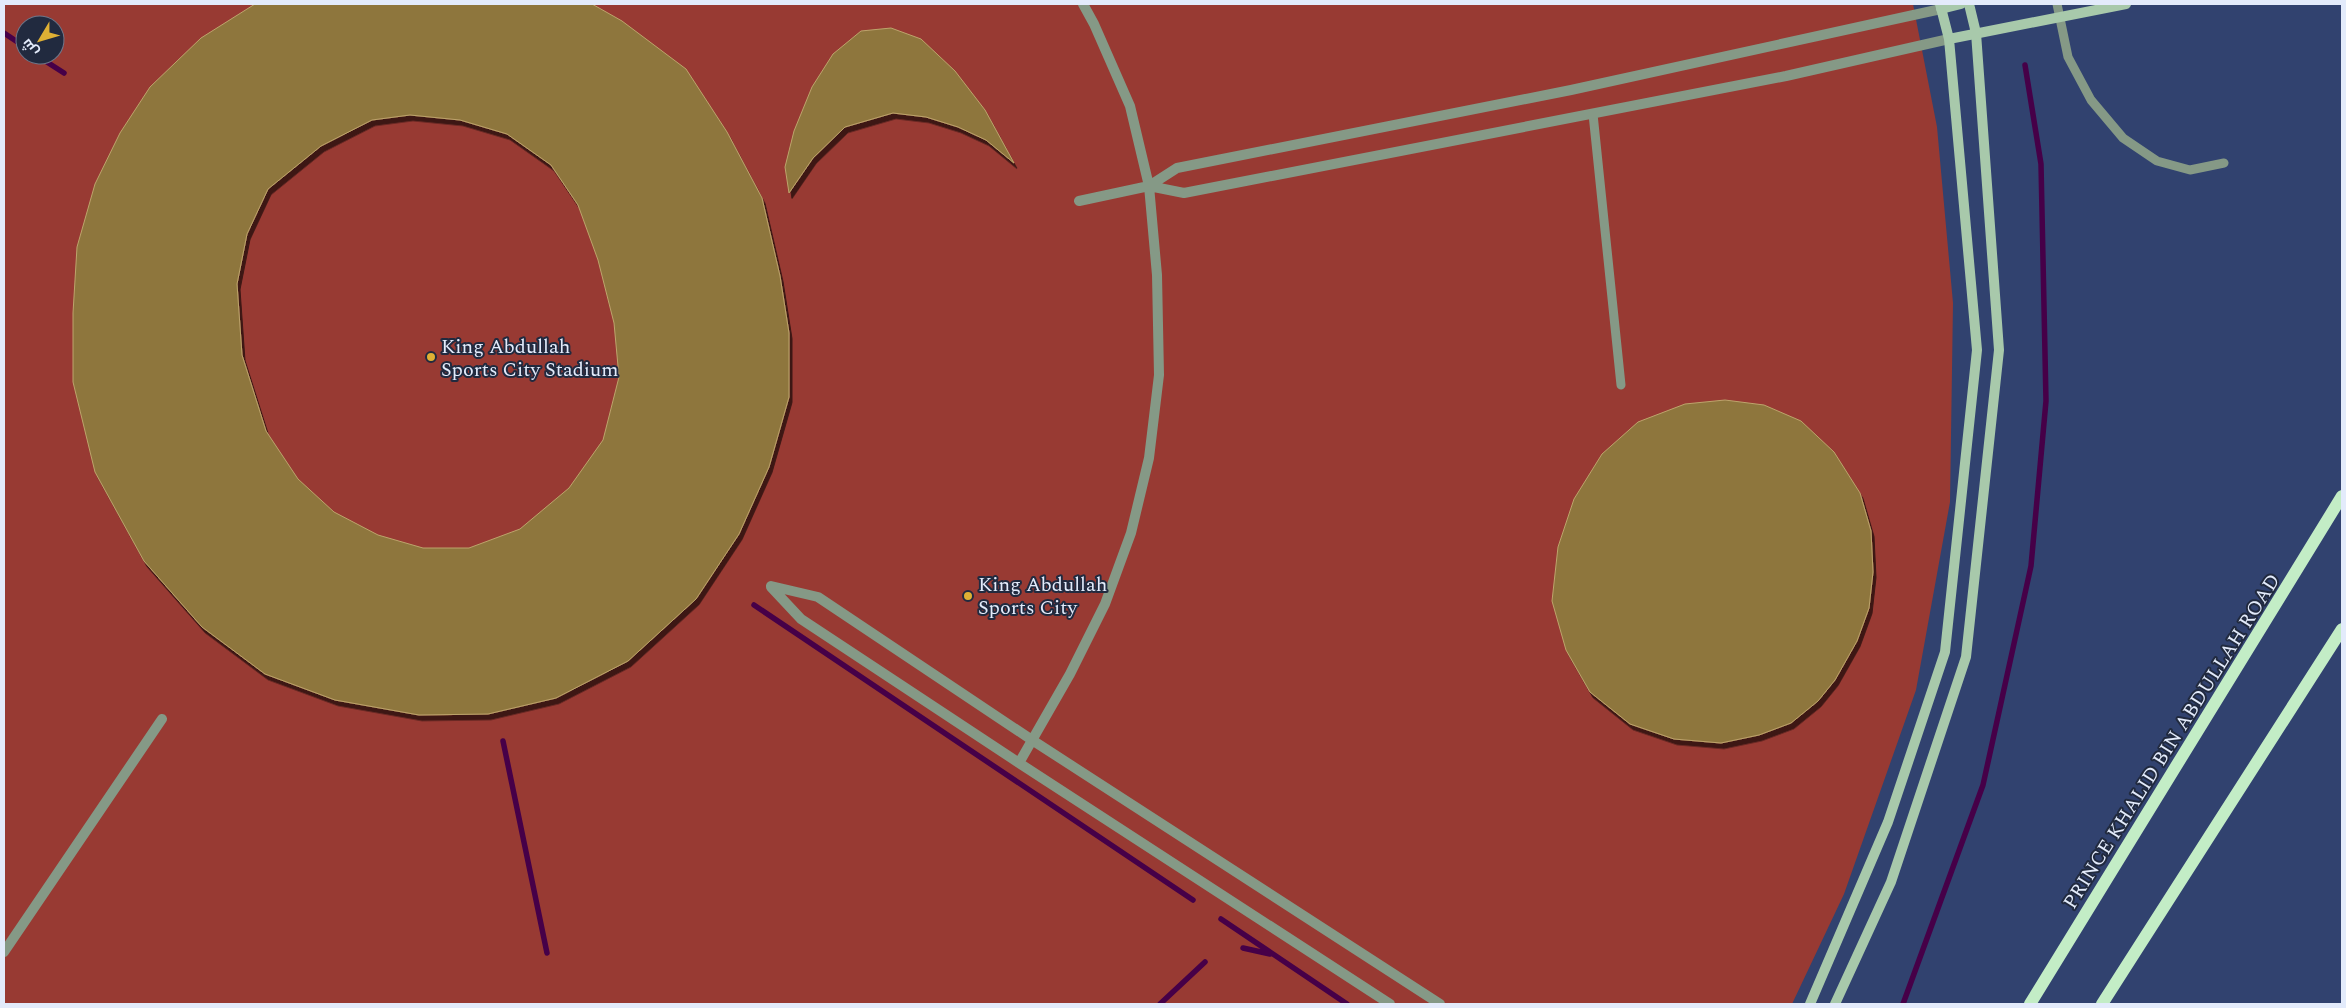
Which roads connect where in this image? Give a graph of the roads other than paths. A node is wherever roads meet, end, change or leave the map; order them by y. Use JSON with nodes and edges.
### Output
{"nodes":[{"id":1,"x":1083,"y":4,"type":"edge"},
{"id":2,"x":1962,"y":4,"type":"edge"},
{"id":3,"x":1969,"y":4,"type":"edge"},
{"id":4,"x":2057,"y":4,"type":"edge"},
{"id":5,"x":2126,"y":4,"type":"edge"},
{"id":6,"x":1941,"y":6,"type":"edge"},
{"id":7,"x":2060,"y":17,"type":"junction"},
{"id":8,"x":1976,"y":33,"type":"junction"},
{"id":9,"x":1949,"y":39,"type":"junction"},
{"id":10,"x":1593,"y":114,"type":"junction"},
{"id":11,"x":2224,"y":163,"type":"dead end"},
{"id":12,"x":1149,"y":186,"type":"junction"},
{"id":13,"x":1079,"y":201,"type":"dead end"},
{"id":14,"x":1621,"y":385,"type":"dead end"},
{"id":15,"x":2342,"y":496,"type":"edge"},
{"id":16,"x":2342,"y":629,"type":"edge"},
{"id":17,"x":162,"y":719,"type":"dead end"},
{"id":18,"x":1032,"y":740,"type":"junction"},
{"id":19,"x":1019,"y":763,"type":"junction"},
{"id":20,"x":4,"y":952,"type":"edge"},
{"id":21,"x":1390,"y":1004,"type":"edge"},
{"id":22,"x":1440,"y":1004,"type":"edge"},
{"id":23,"x":1810,"y":1004,"type":"edge"},
{"id":24,"x":1835,"y":1004,"type":"edge"},
{"id":25,"x":2030,"y":1004,"type":"edge"},
{"id":26,"x":2102,"y":1004,"type":"edge"}],
"edges":[{"from":1,"to":12,"type":"street"},
{"from":2,"to":6,"type":"main road"},
{"from":3,"to":8,"type":"main road"},
{"from":4,"to":7,"type":"lane"},
{"from":5,"to":7,"type":"main road"},
{"from":6,"to":9,"type":"main road"},
{"from":6,"to":12,"type":"street"},
{"from":7,"to":8,"type":"main road"},
{"from":7,"to":11,"type":"lane"},
{"from":8,"to":9,"type":"main road"},
{"from":8,"to":24,"type":"main road"},
{"from":9,"to":10,"type":"street"},
{"from":9,"to":23,"type":"main road"},
{"from":10,"to":12,"type":"street"},
{"from":10,"to":14,"type":"lane"},
{"from":12,"to":13,"type":"street"},
{"from":12,"to":18,"type":"street"},
{"from":15,"to":25,"type":"main road","name":"PRINCE KHALID BIN ABDULLAH ROAD"},
{"from":16,"to":26,"type":"main road"},
{"from":17,"to":20,"type":"street"},
{"from":18,"to":19,"type":"street"},
{"from":18,"to":19,"type":"street"},
{"from":18,"to":22,"type":"street"},
{"from":19,"to":21,"type":"street"}]}
